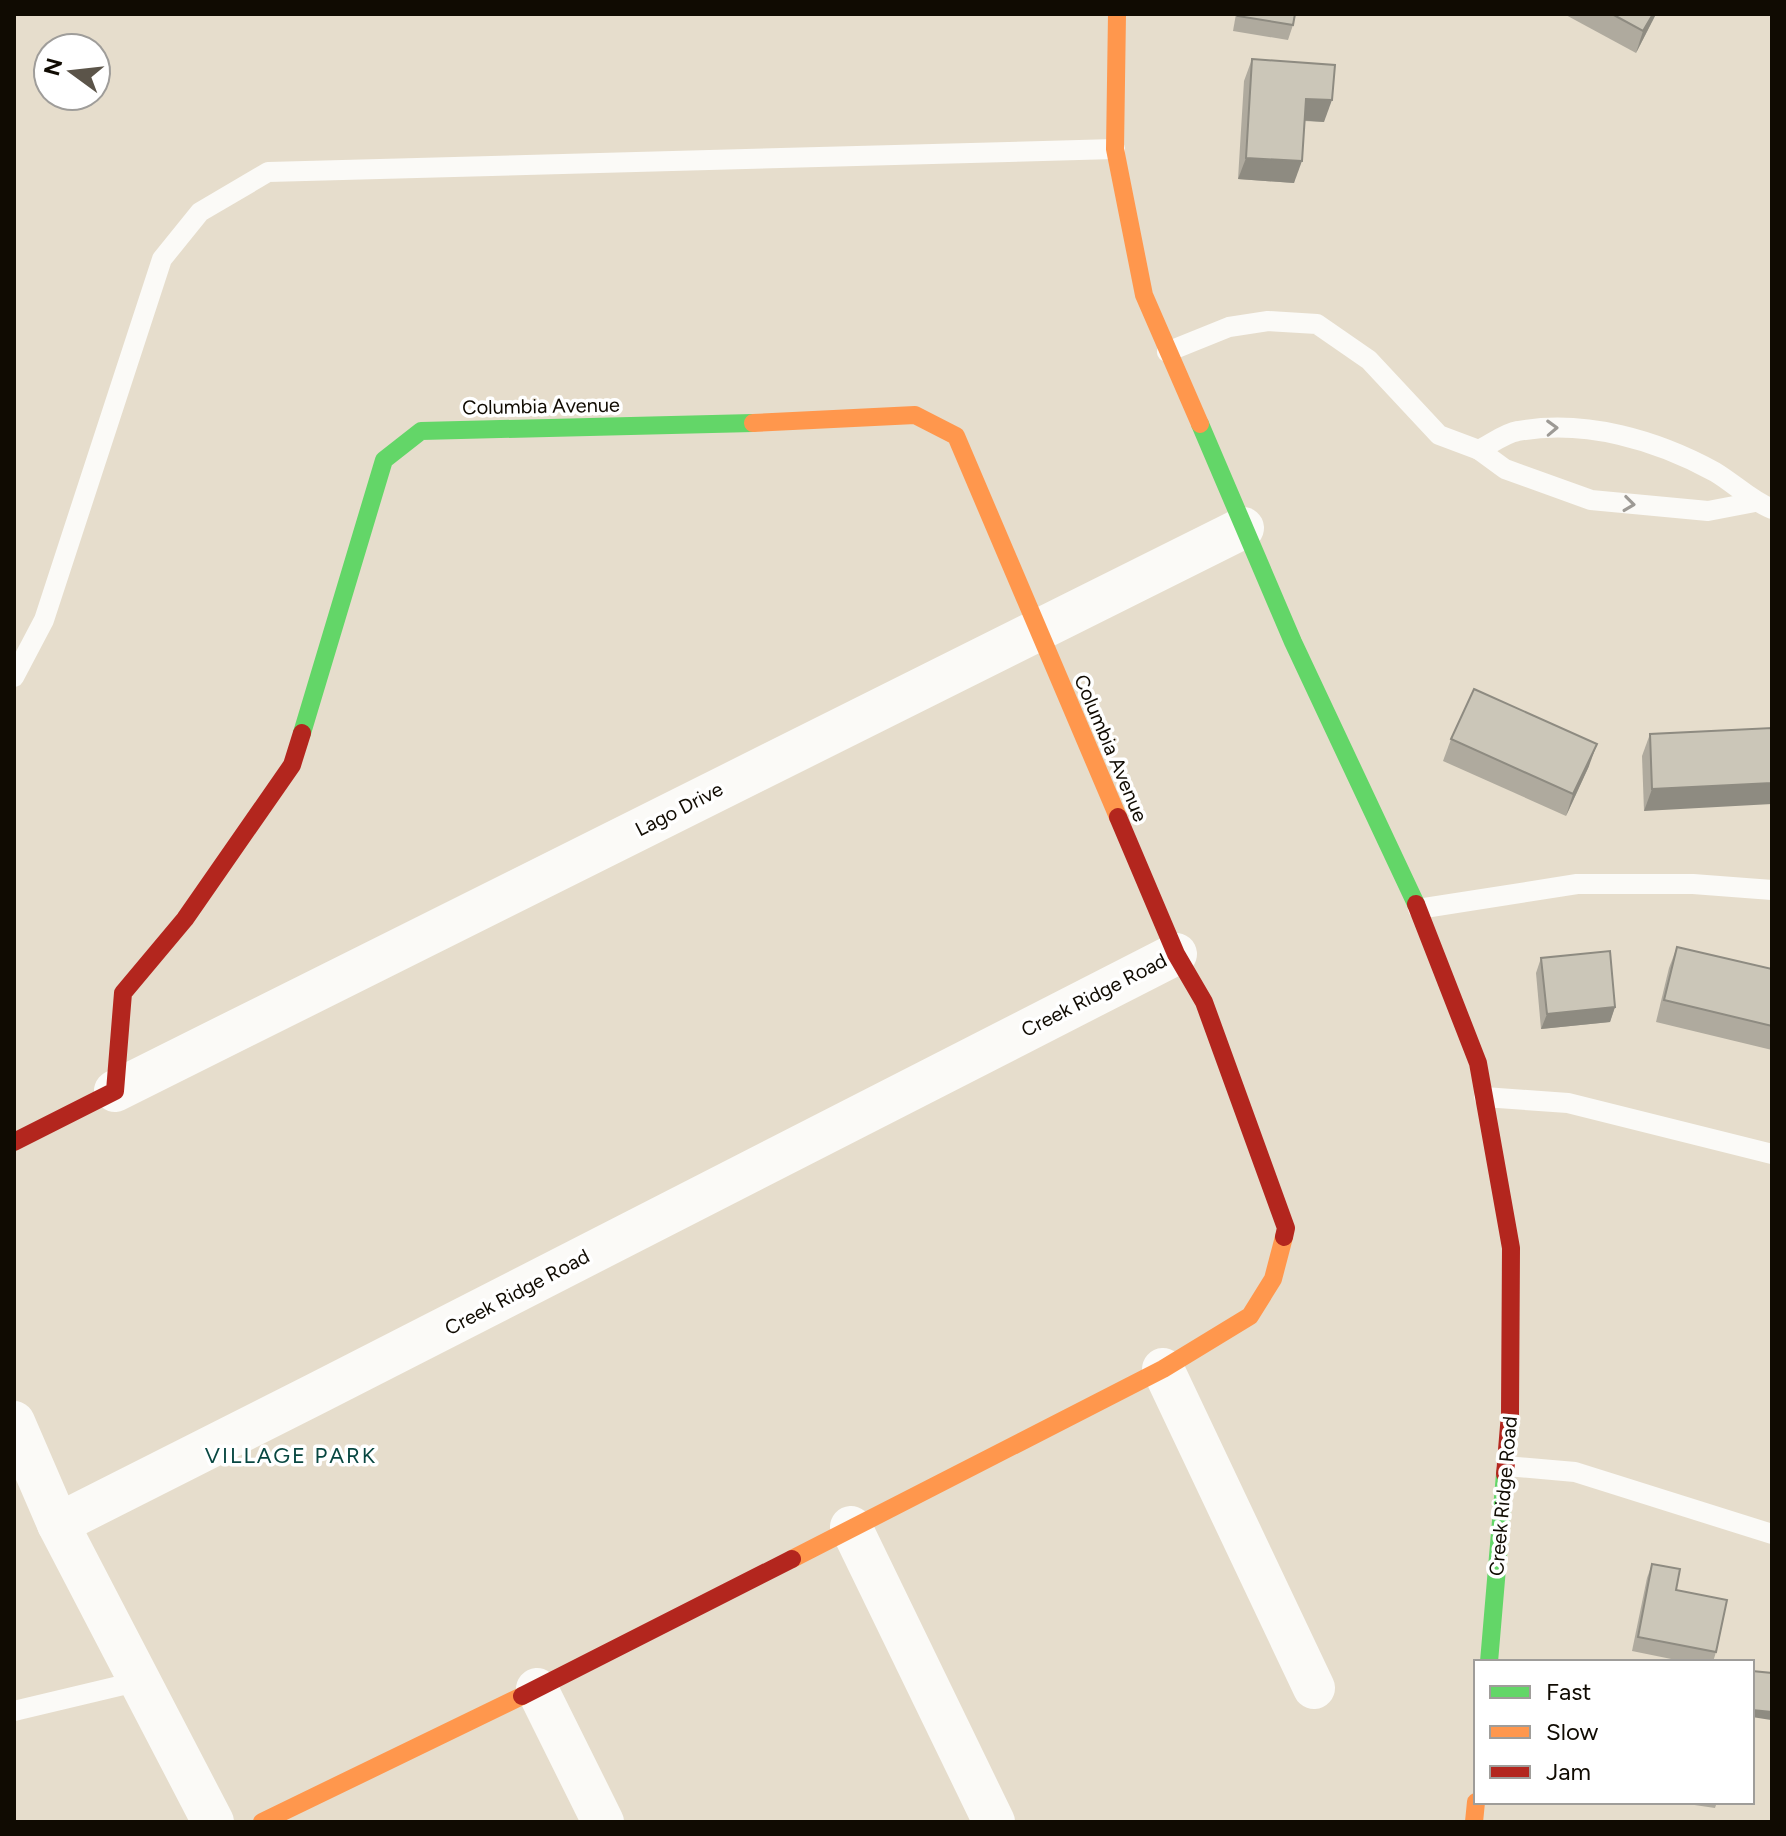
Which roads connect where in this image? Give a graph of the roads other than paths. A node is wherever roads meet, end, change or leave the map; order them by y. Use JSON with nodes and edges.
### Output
{"nodes":[{"id":1,"x":1117,"y":14,"type":"edge"},
{"id":2,"x":1115,"y":149,"type":"junction"},
{"id":3,"x":1167,"y":352,"type":"junction"},
{"id":4,"x":1479,"y":450,"type":"junction"},
{"id":5,"x":1763,"y":506,"type":"edge"},
{"id":6,"x":1243,"y":528,"type":"junction"},
{"id":7,"x":1036,"y":630,"type":"junction"},
{"id":8,"x":14,"y":677,"type":"edge"},
{"id":9,"x":1772,"y":890,"type":"edge"},
{"id":10,"x":1418,"y":909,"type":"junction"},
{"id":11,"x":1176,"y":954,"type":"junction"},
{"id":12,"x":115,"y":1091,"type":"junction"},
{"id":13,"x":1484,"y":1097,"type":"junction"},
{"id":14,"x":14,"y":1142,"type":"edge"},
{"id":15,"x":1772,"y":1154,"type":"edge"},
{"id":16,"x":1163,"y":1369,"type":"junction"},
{"id":17,"x":14,"y":1422,"type":"edge"},
{"id":18,"x":1506,"y":1466,"type":"junction"},
{"id":19,"x":58,"y":1524,"type":"junction"},
{"id":20,"x":851,"y":1527,"type":"junction"},
{"id":21,"x":1772,"y":1534,"type":"edge"},
{"id":22,"x":1489,"y":1660,"type":"edge"},
{"id":23,"x":140,"y":1681,"type":"junction"},
{"id":24,"x":1314,"y":1688,"type":"dead end"},
{"id":25,"x":537,"y":1689,"type":"junction"},
{"id":26,"x":14,"y":1711,"type":"edge"},
{"id":27,"x":213,"y":1822,"type":"edge"},
{"id":28,"x":262,"y":1822,"type":"edge"},
{"id":29,"x":603,"y":1822,"type":"edge"},
{"id":30,"x":994,"y":1822,"type":"edge"}],
"edges":[{"from":1,"to":2,"type":"street","name":"Creek Ridge Road"},
{"from":2,"to":3,"type":"street","name":"Creek Ridge Road"},
{"from":2,"to":8,"type":"lane"},
{"from":3,"to":4,"type":"lane"},
{"from":3,"to":6,"type":"street","name":"Creek Ridge Road"},
{"from":4,"to":5,"type":"lane","one_way":true},
{"from":4,"to":5,"type":"lane","one_way":true},
{"from":6,"to":7,"type":"street","name":"Lago Drive"},
{"from":6,"to":10,"type":"street","name":"Creek Ridge Road"},
{"from":7,"to":11,"type":"street","name":"Columbia Avenue"},
{"from":7,"to":12,"type":"street","name":"Lago Drive"},
{"from":7,"to":12,"type":"street","name":"Columbia Avenue"},
{"from":9,"to":10,"type":"lane"},
{"from":10,"to":13,"type":"street","name":"Creek Ridge Road"},
{"from":11,"to":16,"type":"street","name":"Creek Ridge Road"},
{"from":11,"to":19,"type":"street","name":"Creek Ridge Road"},
{"from":12,"to":14,"type":"street"},
{"from":13,"to":15,"type":"lane"},
{"from":13,"to":18,"type":"street","name":"Creek Ridge Road"},
{"from":16,"to":20,"type":"street","name":"Creek Ridge Road"},
{"from":16,"to":24,"type":"street"},
{"from":17,"to":19,"type":"street"},
{"from":18,"to":21,"type":"lane"},
{"from":18,"to":22,"type":"street","name":"Creek Ridge Road"},
{"from":19,"to":23,"type":"street"},
{"from":20,"to":25,"type":"street","name":"Creek Ridge Road"},
{"from":20,"to":30,"type":"street"},
{"from":23,"to":26,"type":"lane"},
{"from":23,"to":27,"type":"street"},
{"from":25,"to":28,"type":"street","name":"Creek Ridge Road"},
{"from":25,"to":29,"type":"street"}]}
